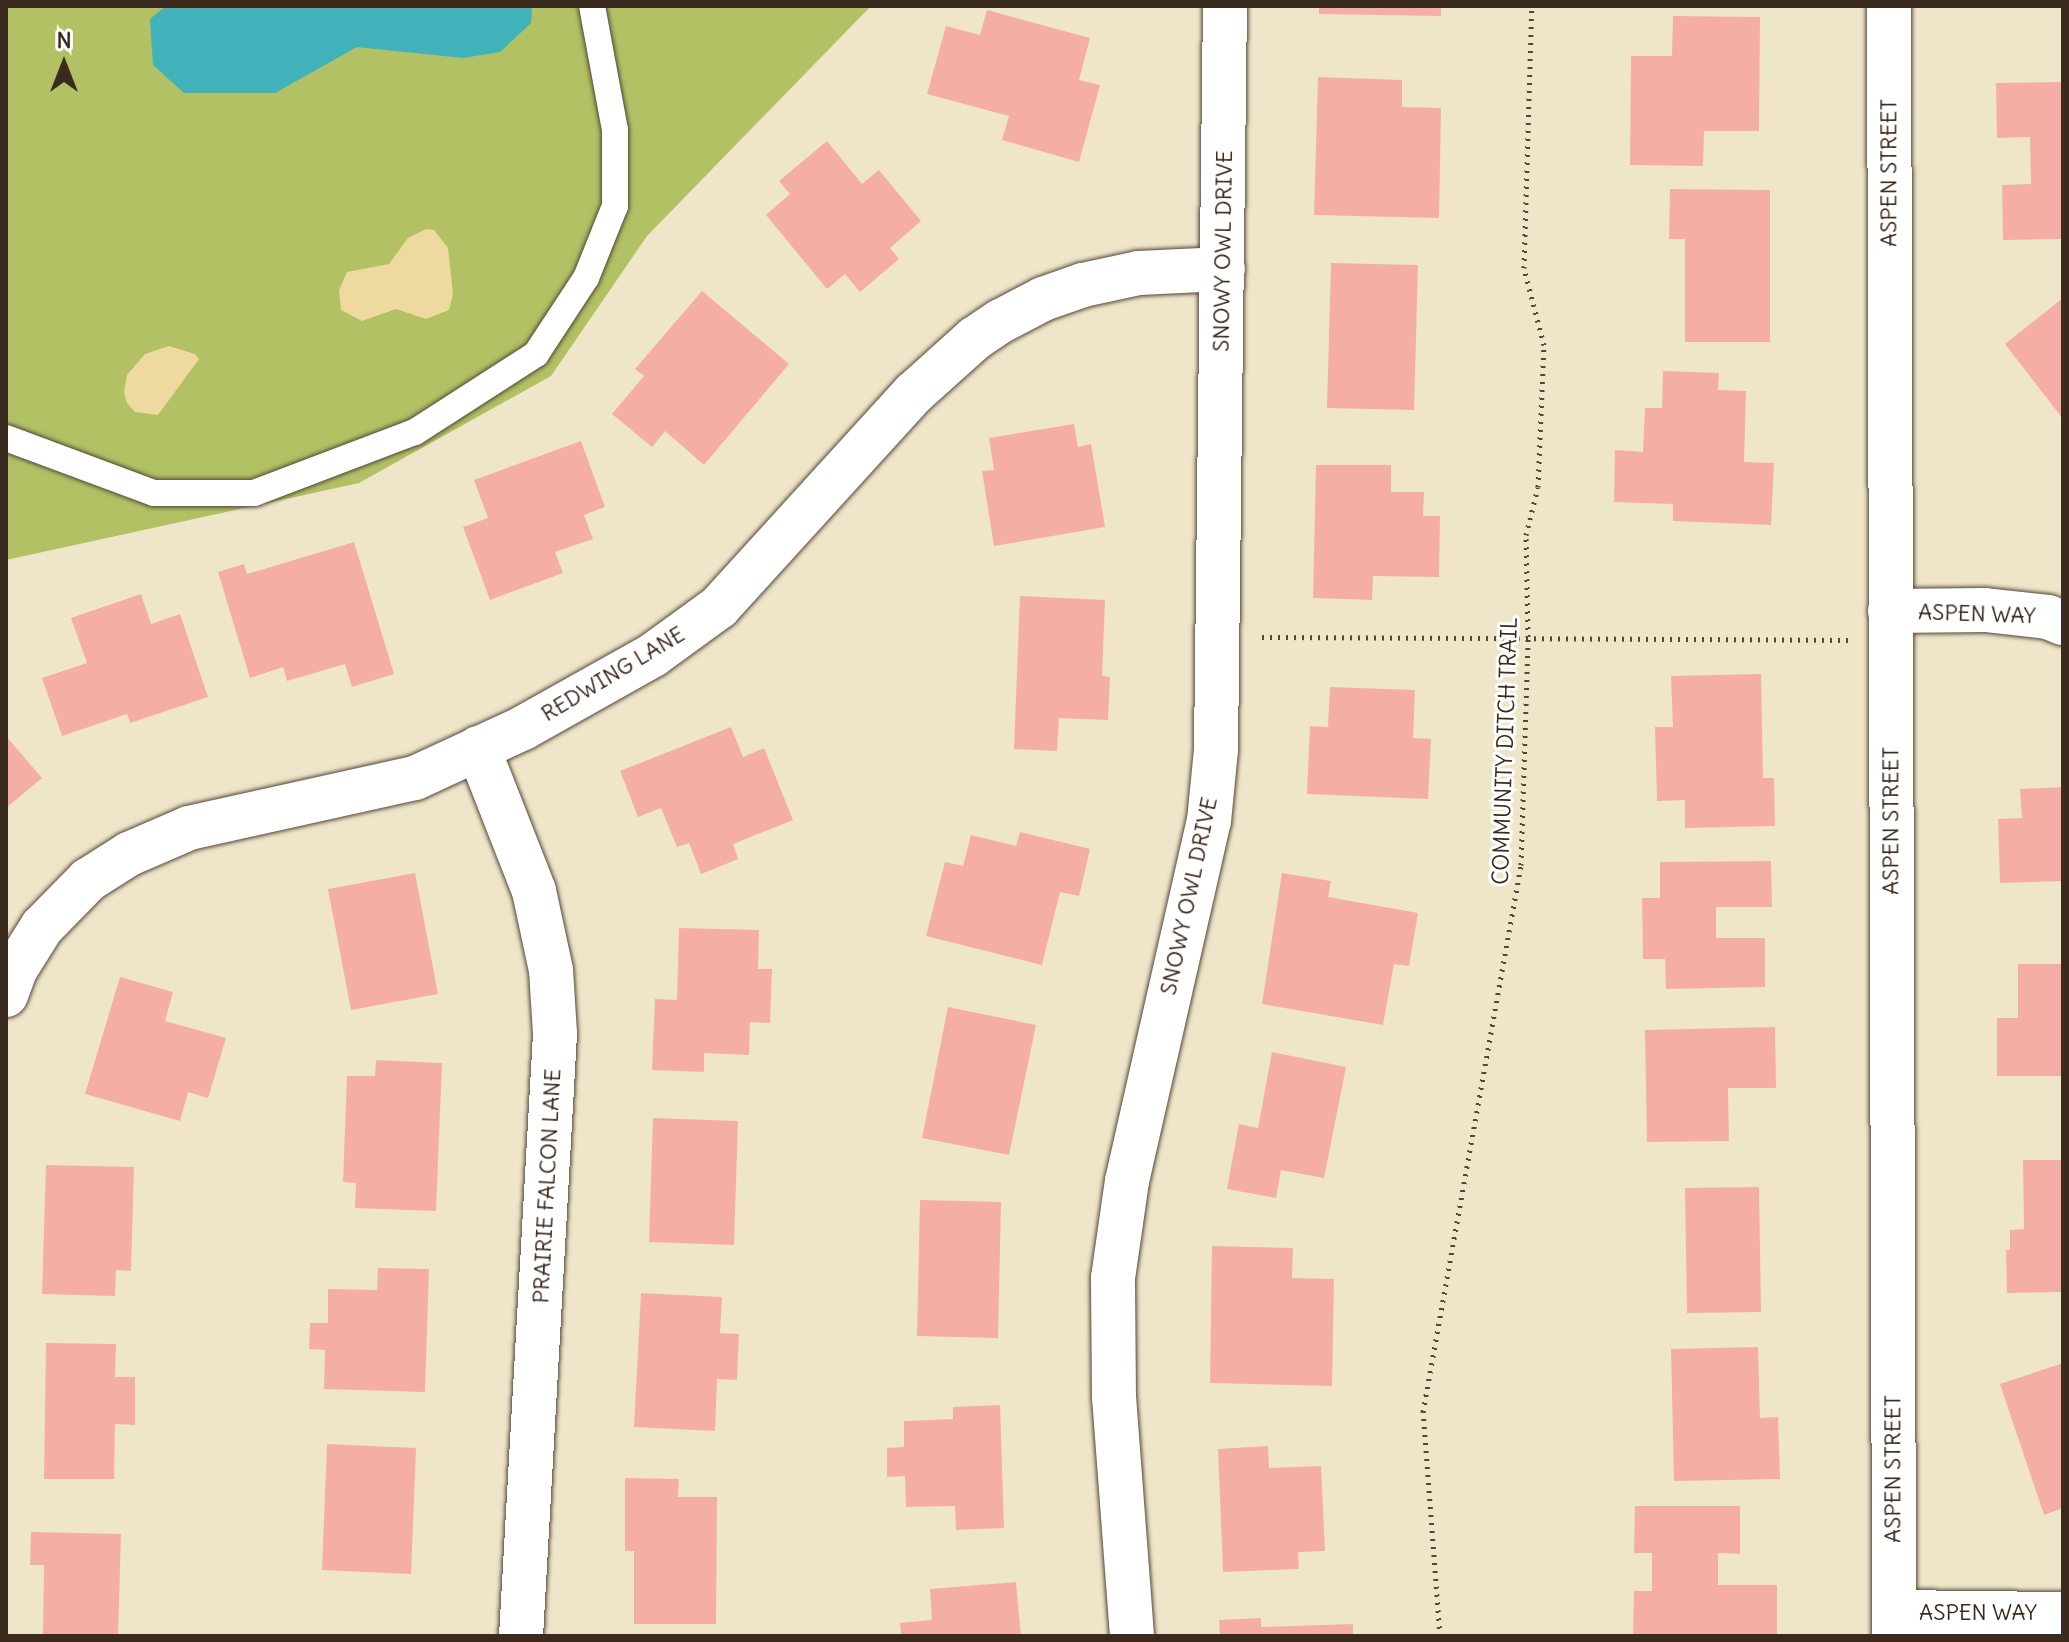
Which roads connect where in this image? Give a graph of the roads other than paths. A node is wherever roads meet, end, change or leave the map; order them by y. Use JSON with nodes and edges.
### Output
{"nodes":[{"id":1,"x":592,"y":6,"type":"edge"},
{"id":2,"x":1225,"y":6,"type":"edge"},
{"id":3,"x":1889,"y":6,"type":"edge"},
{"id":4,"x":1223,"y":269,"type":"junction"},
{"id":5,"x":6,"y":438,"type":"edge"},
{"id":6,"x":2063,"y":623,"type":"edge"},
{"id":7,"x":1890,"y":626,"type":"junction"},
{"id":8,"x":478,"y":748,"type":"junction"},
{"id":9,"x":6,"y":995,"type":"edge"},
{"id":10,"x":2063,"y":1614,"type":"edge"},
{"id":11,"x":1894,"y":1624,"type":"edge"},
{"id":12,"x":521,"y":1636,"type":"edge"},
{"id":13,"x":1132,"y":1636,"type":"edge"}],
"edges":[{"from":1,"to":5,"type":"lane"},
{"from":2,"to":4,"type":"street","name":"SNOWY OWL DRIVE"},
{"from":3,"to":7,"type":"street","name":"ASPEN STREET"},
{"from":4,"to":8,"type":"street","name":"REDWING LANE"},
{"from":4,"to":13,"type":"street","name":"SNOWY OWL DRIVE"},
{"from":6,"to":7,"type":"street","name":"ASPEN WAY"},
{"from":7,"to":11,"type":"street","name":"ASPEN STREET"},
{"from":8,"to":9,"type":"street","name":"REDWING LANE"},
{"from":8,"to":12,"type":"street","name":"PRAIRIE FALCON LANE"},
{"from":10,"to":11,"type":"street","name":"ASPEN WAY"}]}
